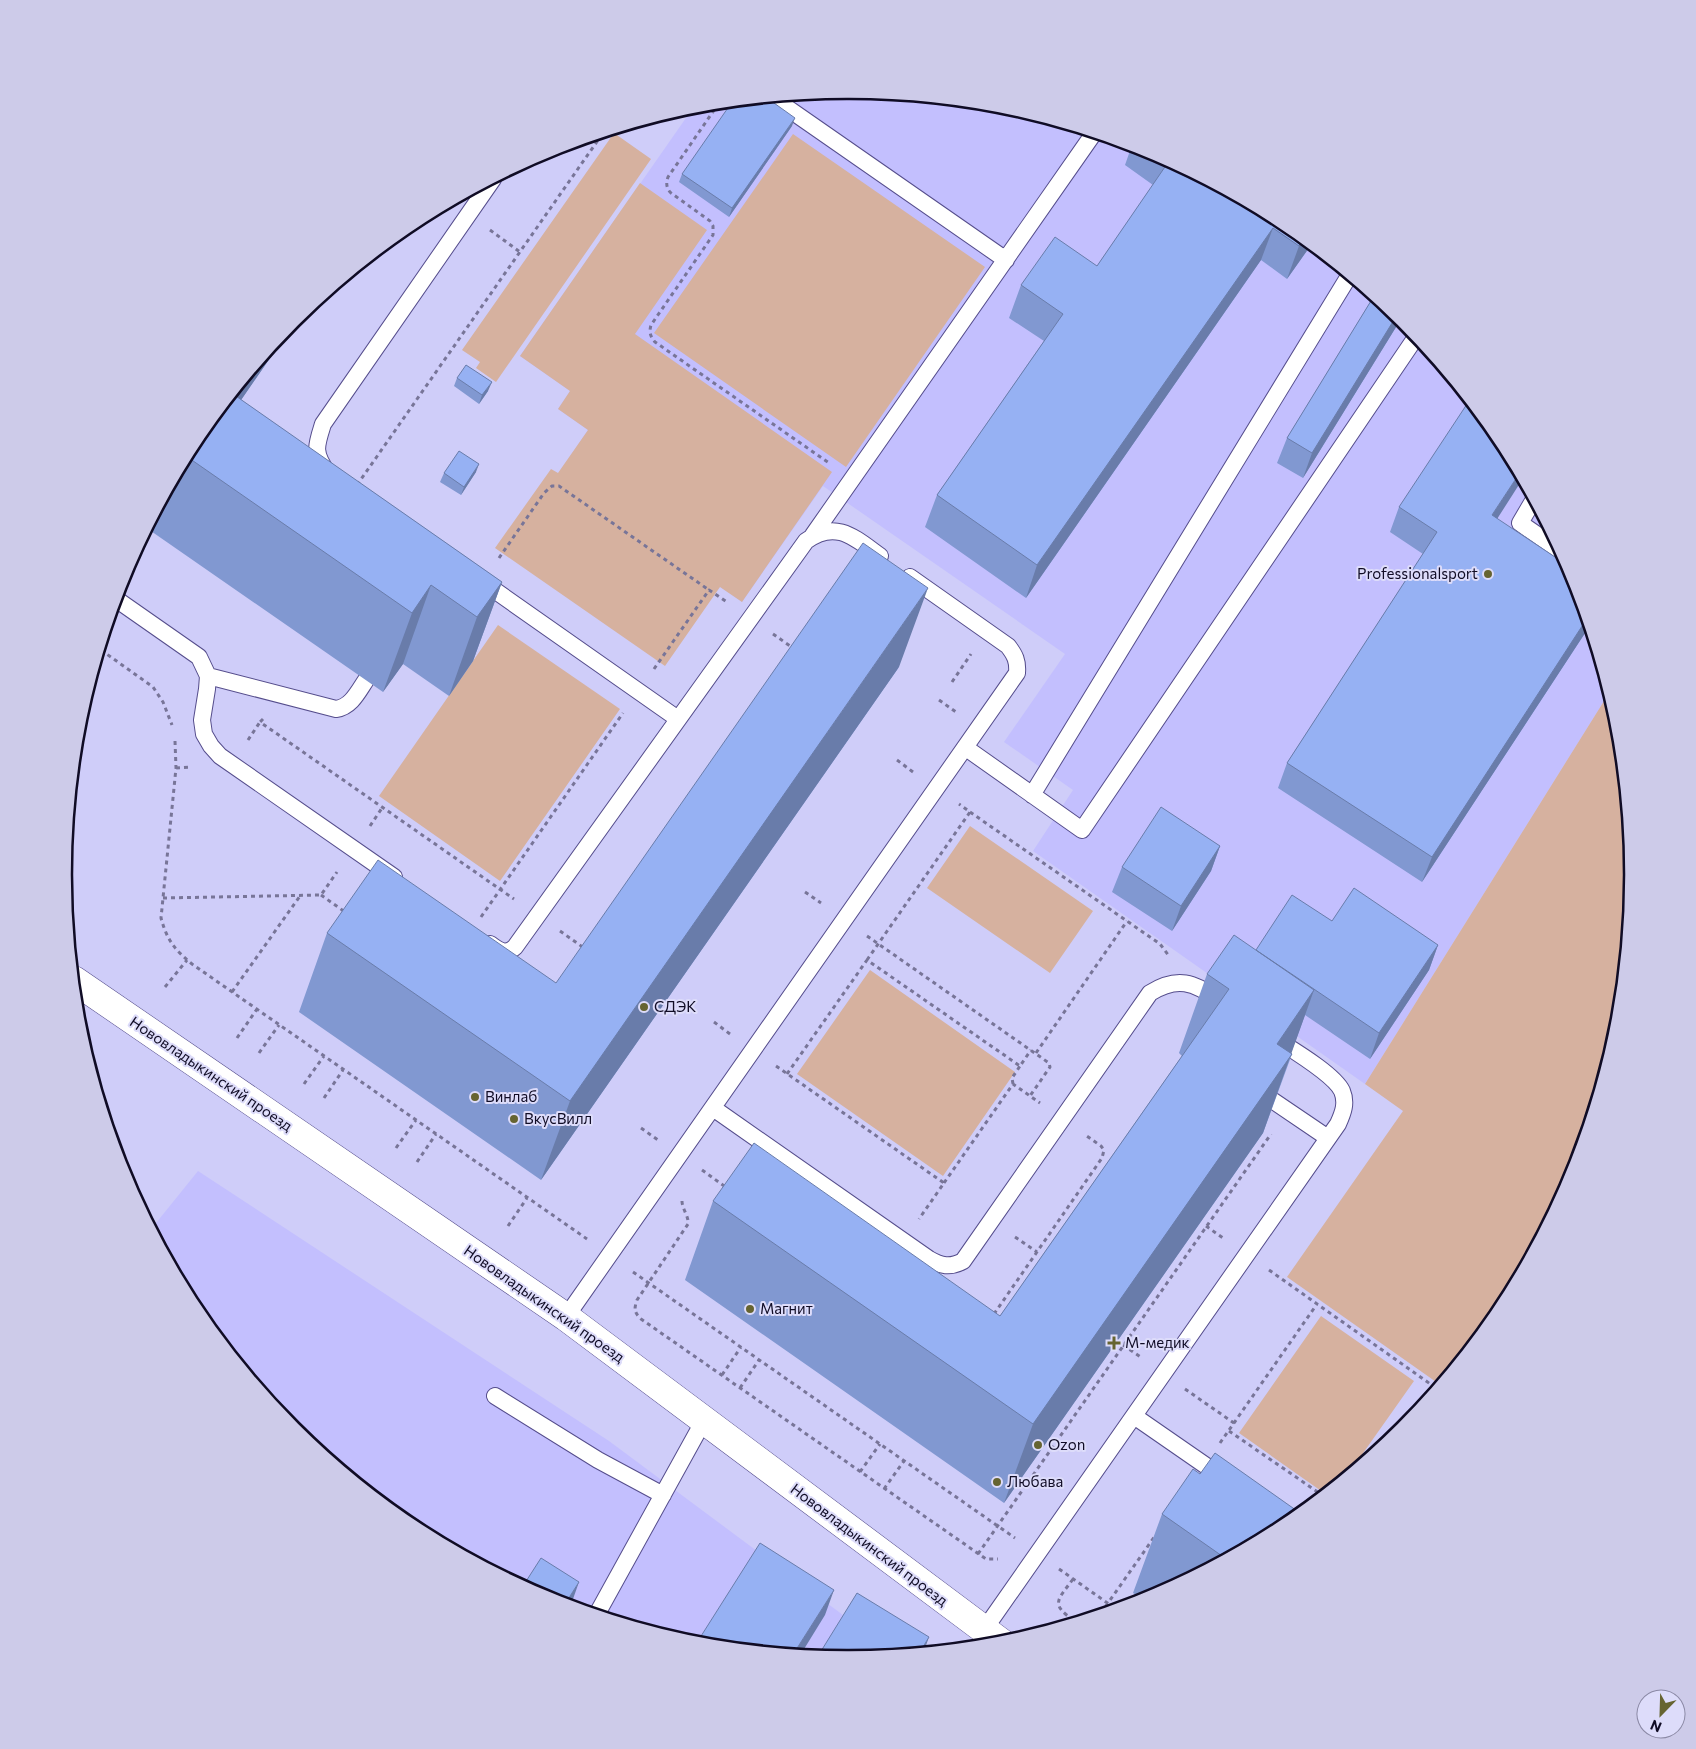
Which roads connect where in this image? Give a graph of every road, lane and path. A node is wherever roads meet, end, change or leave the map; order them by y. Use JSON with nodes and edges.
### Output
{"nodes":[{"id":1,"x":780,"y":103,"type":"edge"},
{"id":2,"x":713,"y":111,"type":"edge"},
{"id":3,"x":1091,"y":138,"type":"edge"},
{"id":4,"x":598,"y":140,"type":"edge"},
{"id":5,"x":486,"y":189,"type":"edge"},
{"id":6,"x":468,"y":215,"type":"junction"},
{"id":7,"x":520,"y":252,"type":"junction"},
{"id":8,"x":1006,"y":260,"type":"junction"},
{"id":9,"x":1346,"y":281,"type":"edge"},
{"id":10,"x":1412,"y":343,"type":"edge"},
{"id":11,"x":852,"y":480,"type":"junction"},
{"id":12,"x":353,"y":491,"type":"joint"},
{"id":13,"x":1530,"y":506,"type":"edge"},
{"id":14,"x":813,"y":535,"type":"junction"},
{"id":15,"x":1549,"y":543,"type":"edge"},
{"id":16,"x":466,"y":571,"type":"edge"},
{"id":17,"x":482,"y":582,"type":"junction"},
{"id":18,"x":709,"y":590,"type":"junction"},
{"id":19,"x":122,"y":603,"type":"edge"},
{"id":20,"x":750,"y":618,"type":"junction"},
{"id":21,"x":987,"y":631,"type":"junction"},
{"id":22,"x":793,"y":648,"type":"edge"},
{"id":23,"x":105,"y":654,"type":"edge"},
{"id":24,"x":208,"y":676,"type":"junction"},
{"id":25,"x":366,"y":680,"type":"dead end"},
{"id":26,"x":952,"y":682,"type":"dead end"},
{"id":27,"x":639,"y":691,"type":"junction"},
{"id":28,"x":279,"y":694,"type":"junction"},
{"id":29,"x":939,"y":700,"type":"dead end"},
{"id":30,"x":961,"y":715,"type":"dead end"},
{"id":31,"x":678,"y":718,"type":"junction"},
{"id":32,"x":172,"y":726,"type":"dead end"},
{"id":33,"x":175,"y":735,"type":"dead end"},
{"id":34,"x":966,"y":748,"type":"junction"},
{"id":35,"x":1032,"y":795,"type":"junction"},
{"id":36,"x":963,"y":807,"type":"dead end"},
{"id":37,"x":970,"y":812,"type":"junction"},
{"id":38,"x":408,"y":887,"type":"edge"},
{"id":39,"x":500,"y":890,"type":"junction"},
{"id":40,"x":289,"y":896,"type":"dead end"},
{"id":41,"x":300,"y":896,"type":"dead end"},
{"id":42,"x":163,"y":898,"type":"junction"},
{"id":43,"x":537,"y":916,"type":"junction"},
{"id":44,"x":1128,"y":921,"type":"junction"},
{"id":45,"x":471,"y":931,"type":"joint"},
{"id":46,"x":872,"y":939,"type":"dead end"},
{"id":47,"x":878,"y":944,"type":"junction"},
{"id":48,"x":584,"y":948,"type":"edge"},
{"id":49,"x":187,"y":960,"type":"junction"},
{"id":50,"x":867,"y":960,"type":"junction"},
{"id":51,"x":1176,"y":982,"type":"junction"},
{"id":52,"x":80,"y":984,"type":"edge"},
{"id":53,"x":164,"y":987,"type":"dead end"},
{"id":54,"x":232,"y":992,"type":"junction"},
{"id":55,"x":1229,"y":1006,"type":"edge"},
{"id":56,"x":257,"y":1009,"type":"junction"},
{"id":57,"x":279,"y":1025,"type":"junction"},
{"id":58,"x":1260,"y":1028,"type":"edge"},
{"id":59,"x":237,"y":1038,"type":"dead end"},
{"id":60,"x":1031,"y":1050,"type":"junction"},
{"id":61,"x":259,"y":1053,"type":"dead end"},
{"id":62,"x":1036,"y":1053,"type":"junction"},
{"id":63,"x":324,"y":1056,"type":"junction"},
{"id":64,"x":1020,"y":1066,"type":"junction"},
{"id":65,"x":781,"y":1069,"type":"dead end"},
{"id":66,"x":344,"y":1070,"type":"junction"},
{"id":67,"x":787,"y":1074,"type":"junction"},
{"id":68,"x":304,"y":1084,"type":"dead end"},
{"id":69,"x":1013,"y":1084,"type":"junction"},
{"id":70,"x":1030,"y":1096,"type":"junction"},
{"id":71,"x":1266,"y":1096,"type":"edge"},
{"id":72,"x":324,"y":1098,"type":"dead end"},
{"id":73,"x":713,"y":1108,"type":"junction"},
{"id":74,"x":1287,"y":1110,"type":"junction"},
{"id":75,"x":1062,"y":1118,"type":"junction"},
{"id":76,"x":416,"y":1120,"type":"junction"},
{"id":77,"x":436,"y":1134,"type":"junction"},
{"id":78,"x":1328,"y":1138,"type":"junction"},
{"id":79,"x":396,"y":1148,"type":"dead end"},
{"id":80,"x":417,"y":1162,"type":"dead end"},
{"id":81,"x":702,"y":1170,"type":"dead end"},
{"id":82,"x":697,"y":1177,"type":"dead end"},
{"id":83,"x":944,"y":1183,"type":"junction"},
{"id":84,"x":683,"y":1197,"type":"dead end"},
{"id":85,"x":528,"y":1198,"type":"junction"},
{"id":86,"x":508,"y":1226,"type":"dead end"},
{"id":87,"x":1225,"y":1239,"type":"dead end"},
{"id":88,"x":903,"y":1241,"type":"junction"},
{"id":89,"x":1220,"y":1247,"type":"dead end"},
{"id":90,"x":609,"y":1256,"type":"junction"},
{"id":91,"x":648,"y":1283,"type":"junction"},
{"id":92,"x":1292,"y":1286,"type":"dead end"},
{"id":93,"x":1317,"y":1304,"type":"junction"},
{"id":94,"x":993,"y":1315,"type":"edge"},
{"id":95,"x":566,"y":1318,"type":"junction"},
{"id":96,"x":742,"y":1348,"type":"junction"},
{"id":97,"x":1148,"y":1350,"type":"dead end"},
{"id":98,"x":759,"y":1360,"type":"junction"},
{"id":99,"x":1136,"y":1366,"type":"dead end"},
{"id":100,"x":722,"y":1375,"type":"junction"},
{"id":101,"x":1432,"y":1385,"type":"edge"},
{"id":102,"x":740,"y":1388,"type":"junction"},
{"id":103,"x":494,"y":1396,"type":"dead end"},
{"id":104,"x":1209,"y":1405,"type":"dead end"},
{"id":105,"x":1134,"y":1416,"type":"junction"},
{"id":106,"x":703,"y":1422,"type":"junction"},
{"id":107,"x":1234,"y":1422,"type":"junction"},
{"id":108,"x":1229,"y":1430,"type":"junction"},
{"id":109,"x":880,"y":1444,"type":"junction"},
{"id":110,"x":904,"y":1461,"type":"junction"},
{"id":111,"x":1205,"y":1465,"type":"junction"},
{"id":112,"x":860,"y":1472,"type":"junction"},
{"id":113,"x":1235,"y":1486,"type":"edge"},
{"id":114,"x":884,"y":1489,"type":"junction"},
{"id":115,"x":1317,"y":1492,"type":"edge"},
{"id":116,"x":663,"y":1495,"type":"junction"},
{"id":117,"x":997,"y":1526,"type":"junction"},
{"id":118,"x":1021,"y":1531,"type":"dead end"},
{"id":119,"x":1156,"y":1534,"type":"dead end"},
{"id":120,"x":1016,"y":1538,"type":"junction"},
{"id":121,"x":978,"y":1554,"type":"junction"},
{"id":122,"x":1038,"y":1554,"type":"junction"},
{"id":123,"x":1073,"y":1578,"type":"junction"},
{"id":124,"x":1108,"y":1603,"type":"junction"},
{"id":125,"x":1106,"y":1606,"type":"edge"},
{"id":126,"x":600,"y":1609,"type":"edge"},
{"id":127,"x":1069,"y":1618,"type":"edge"},
{"id":128,"x":992,"y":1636,"type":"edge"},
{"id":129,"x":994,"y":1636,"type":"edge"}],
"edges":[{"from":1,"to":8,"type":"lane"},
{"from":2,"to":11,"type":"path"},
{"from":3,"to":8,"type":"lane"},
{"from":4,"to":7,"type":"path"},
{"from":5,"to":6,"type":"lane"},
{"from":6,"to":7,"type":"path"},
{"from":6,"to":12,"type":"lane"},
{"from":7,"to":12,"type":"path"},
{"from":8,"to":11,"type":"lane"},
{"from":9,"to":35,"type":"lane"},
{"from":10,"to":35,"type":"lane"},
{"from":11,"to":14,"type":"lane"},
{"from":13,"to":15,"type":"lane"},
{"from":14,"to":20,"type":"lane"},
{"from":14,"to":21,"type":"lane"},
{"from":16,"to":17,"type":"lane"},
{"from":17,"to":18,"type":"path"},
{"from":17,"to":27,"type":"lane"},
{"from":18,"to":20,"type":"path"},
{"from":18,"to":27,"type":"path"},
{"from":19,"to":24,"type":"lane"},
{"from":20,"to":22,"type":"path"},
{"from":20,"to":31,"type":"lane"},
{"from":21,"to":26,"type":"path"},
{"from":21,"to":34,"type":"lane"},
{"from":23,"to":32,"type":"path"},
{"from":24,"to":28,"type":"lane"},
{"from":24,"to":38,"type":"lane"},
{"from":25,"to":28,"type":"lane"},
{"from":27,"to":31,"type":"lane"},
{"from":27,"to":39,"type":"path"},
{"from":28,"to":39,"type":"path"},
{"from":29,"to":30,"type":"path"},
{"from":31,"to":43,"type":"lane"},
{"from":33,"to":42,"type":"path"},
{"from":34,"to":35,"type":"lane"},
{"from":34,"to":73,"type":"lane"},
{"from":36,"to":37,"type":"path"},
{"from":37,"to":44,"type":"path"},
{"from":37,"to":47,"type":"path"},
{"from":39,"to":43,"type":"path"},
{"from":39,"to":45,"type":"path"},
{"from":40,"to":42,"type":"path"},
{"from":41,"to":54,"type":"path"},
{"from":42,"to":49,"type":"path"},
{"from":43,"to":45,"type":"lane"},
{"from":43,"to":48,"type":"path"},
{"from":44,"to":51,"type":"path"},
{"from":44,"to":62,"type":"path"},
{"from":46,"to":47,"type":"path"},
{"from":47,"to":50,"type":"path"},
{"from":47,"to":60,"type":"path"},
{"from":49,"to":53,"type":"path"},
{"from":49,"to":54,"type":"path"},
{"from":50,"to":64,"type":"path"},
{"from":50,"to":67,"type":"path"},
{"from":51,"to":55,"type":"lane"},
{"from":51,"to":75,"type":"lane"},
{"from":52,"to":95,"type":"street","name":"Нововладыкинский проезд"},
{"from":54,"to":56,"type":"path"},
{"from":56,"to":57,"type":"path"},
{"from":56,"to":59,"type":"path"},
{"from":57,"to":61,"type":"path"},
{"from":57,"to":63,"type":"path"},
{"from":58,"to":78,"type":"lane"},
{"from":60,"to":62,"type":"path"},
{"from":60,"to":64,"type":"path"},
{"from":62,"to":70,"type":"path"},
{"from":63,"to":66,"type":"path"},
{"from":63,"to":68,"type":"path"},
{"from":64,"to":69,"type":"path"},
{"from":65,"to":67,"type":"path"},
{"from":66,"to":72,"type":"path"},
{"from":66,"to":76,"type":"path"},
{"from":67,"to":83,"type":"path"},
{"from":69,"to":70,"type":"path"},
{"from":69,"to":83,"type":"path"},
{"from":70,"to":75,"type":"path"},
{"from":71,"to":74,"type":"lane"},
{"from":73,"to":88,"type":"lane"},
{"from":73,"to":90,"type":"lane"},
{"from":74,"to":78,"type":"lane"},
{"from":74,"to":117,"type":"path"},
{"from":75,"to":88,"type":"lane"},
{"from":75,"to":94,"type":"path"},
{"from":76,"to":77,"type":"path"},
{"from":76,"to":79,"type":"path"},
{"from":77,"to":80,"type":"path"},
{"from":77,"to":85,"type":"path"},
{"from":78,"to":105,"type":"lane"},
{"from":81,"to":82,"type":"path"},
{"from":83,"to":88,"type":"path"},
{"from":84,"to":91,"type":"path"},
{"from":85,"to":86,"type":"path"},
{"from":85,"to":90,"type":"path"},
{"from":87,"to":89,"type":"path"},
{"from":90,"to":91,"type":"path"},
{"from":90,"to":95,"type":"lane"},
{"from":91,"to":96,"type":"path"},
{"from":91,"to":100,"type":"path"},
{"from":92,"to":93,"type":"path"},
{"from":93,"to":101,"type":"path"},
{"from":93,"to":107,"type":"path"},
{"from":95,"to":106,"type":"street","name":"Нововладыкинский проезд"},
{"from":96,"to":98,"type":"path"},
{"from":96,"to":100,"type":"path"},
{"from":97,"to":99,"type":"path"},
{"from":98,"to":102,"type":"path"},
{"from":98,"to":109,"type":"path"},
{"from":100,"to":102,"type":"path"},
{"from":102,"to":112,"type":"path"},
{"from":103,"to":116,"type":"lane"},
{"from":104,"to":107,"type":"path"},
{"from":105,"to":111,"type":"lane"},
{"from":105,"to":122,"type":"lane"},
{"from":106,"to":116,"type":"lane"},
{"from":106,"to":128,"type":"street","name":"Нововладыкинский проезд"},
{"from":107,"to":108,"type":"path"},
{"from":108,"to":111,"type":"path"},
{"from":108,"to":115,"type":"path"},
{"from":109,"to":110,"type":"path"},
{"from":109,"to":112,"type":"path"},
{"from":110,"to":114,"type":"path"},
{"from":110,"to":117,"type":"path"},
{"from":111,"to":113,"type":"lane"},
{"from":112,"to":114,"type":"path"},
{"from":114,"to":121,"type":"path"},
{"from":116,"to":126,"type":"lane"},
{"from":117,"to":120,"type":"path"},
{"from":117,"to":121,"type":"path"},
{"from":118,"to":120,"type":"path"},
{"from":119,"to":124,"type":"path"},
{"from":120,"to":121,"type":"path"},
{"from":120,"to":122,"type":"path"},
{"from":122,"to":123,"type":"path"},
{"from":122,"to":129,"type":"lane"},
{"from":123,"to":124,"type":"path"},
{"from":123,"to":127,"type":"path"},
{"from":124,"to":125,"type":"path"}]}
